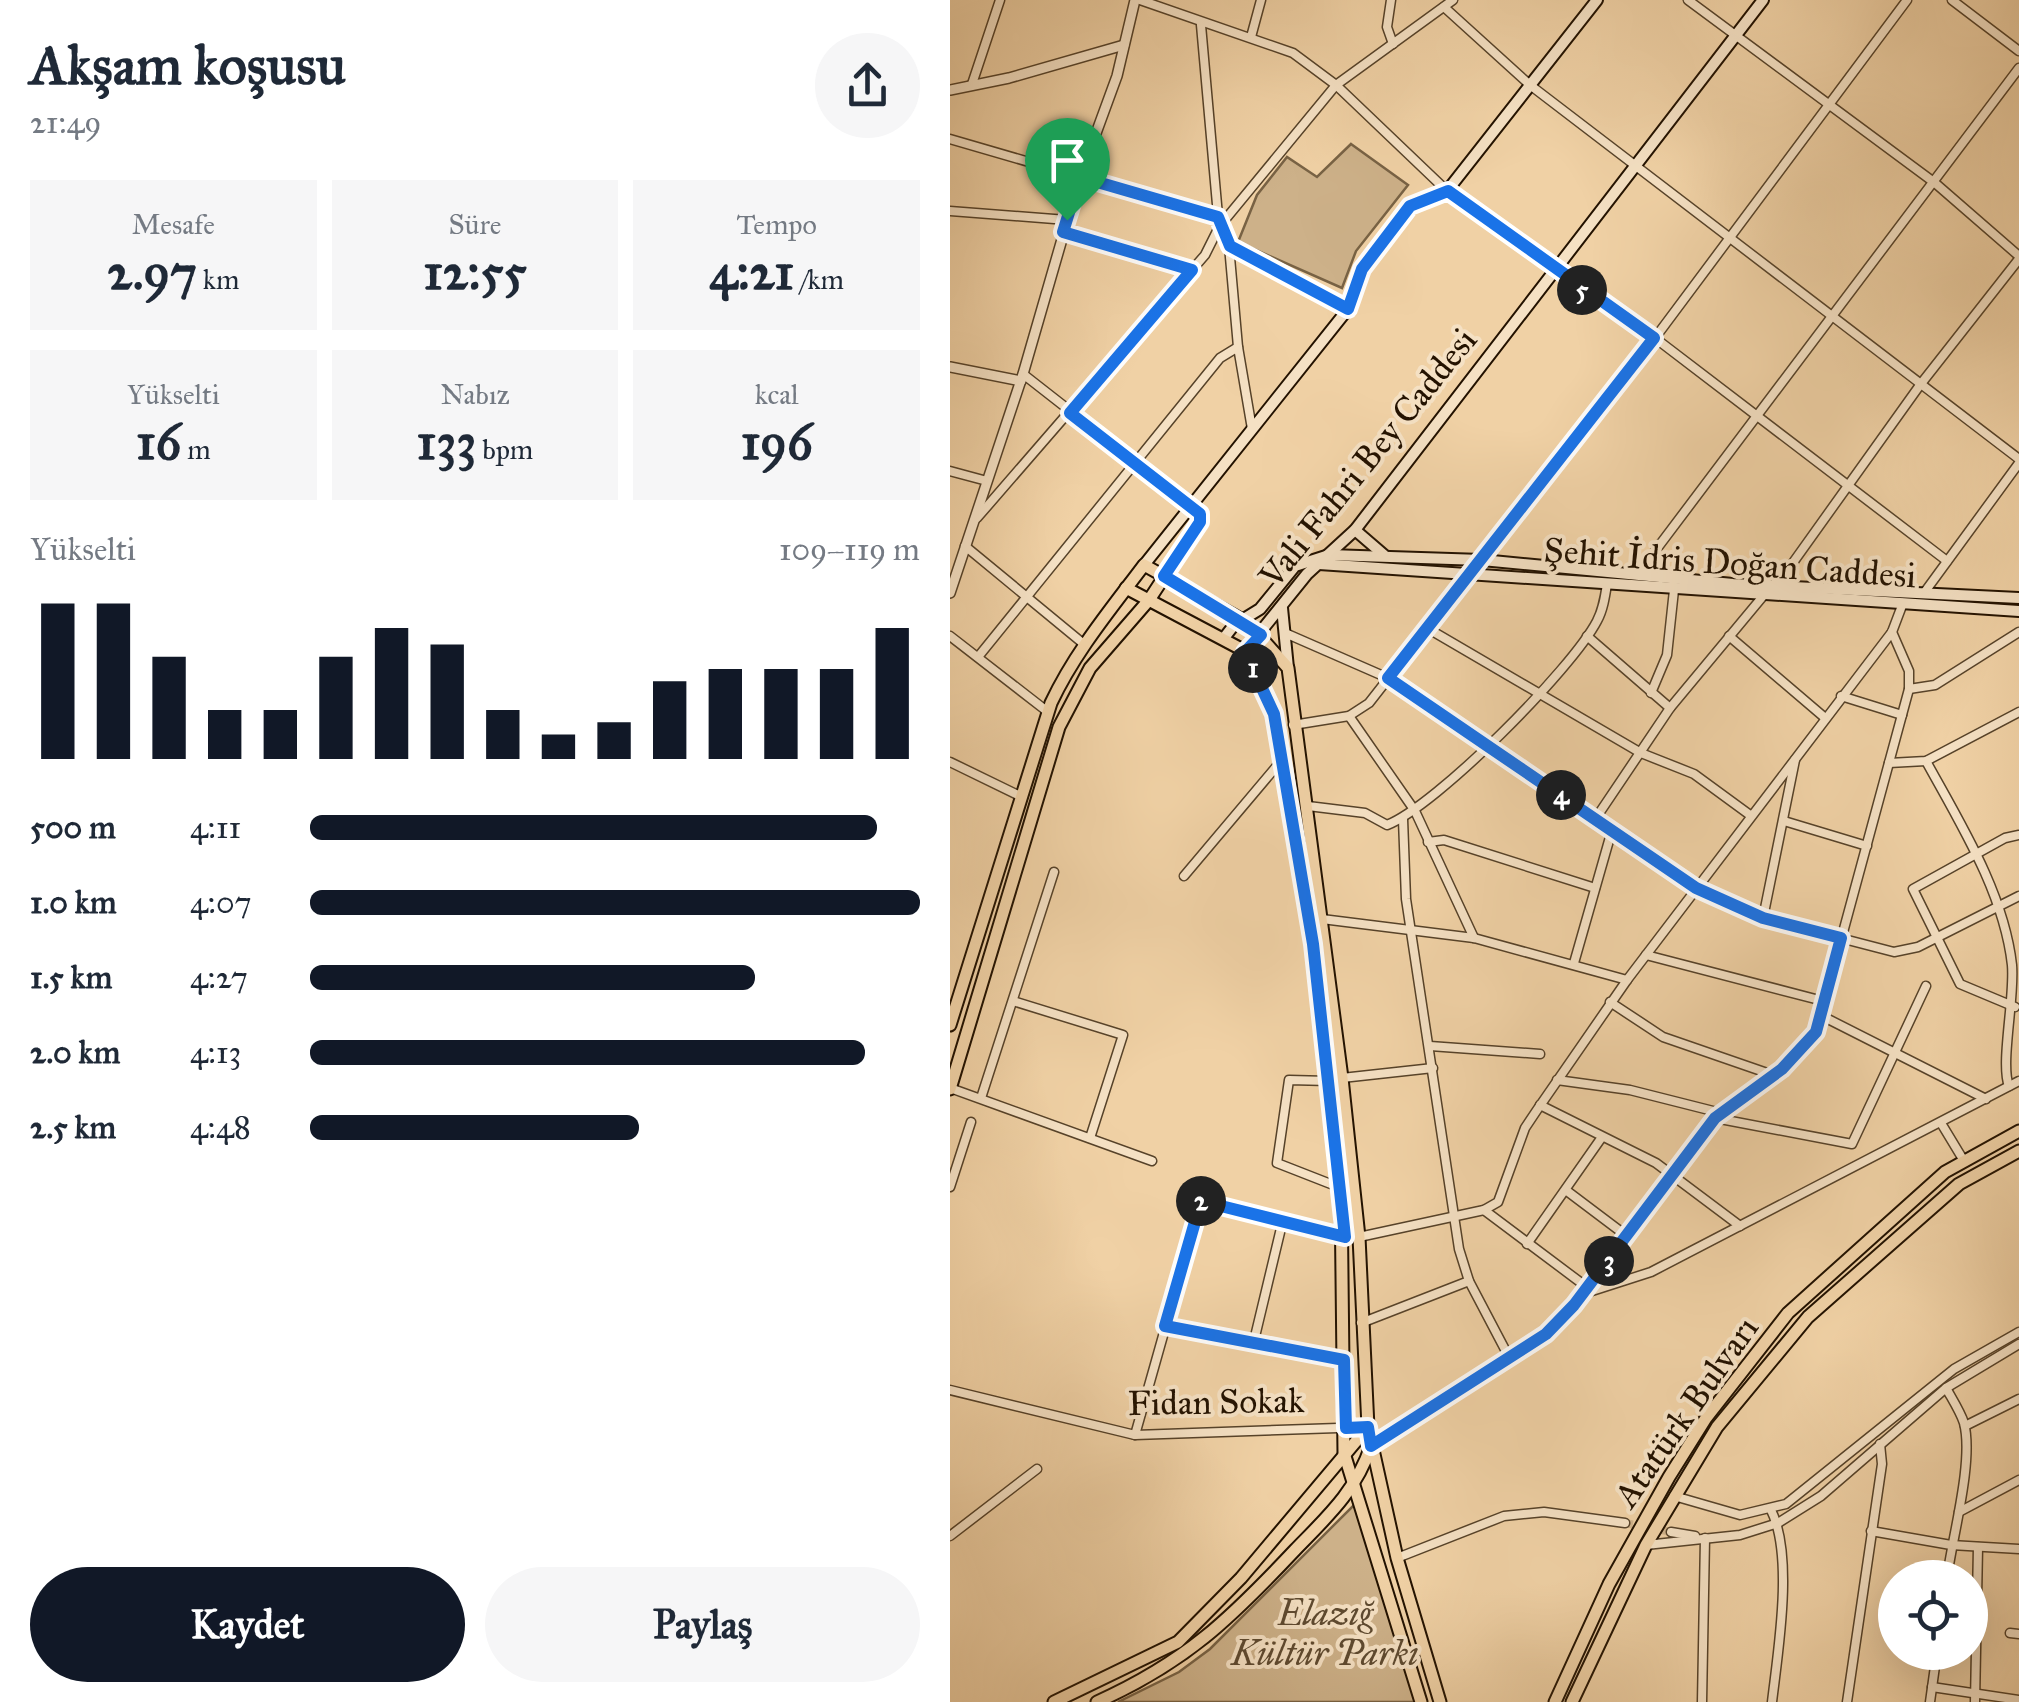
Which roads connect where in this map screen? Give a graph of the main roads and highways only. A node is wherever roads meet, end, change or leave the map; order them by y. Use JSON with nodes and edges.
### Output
{"nodes":[{"id":1,"x":1597,"y":0,"type":"edge"},
{"id":2,"x":1763,"y":0,"type":"edge"},
{"id":3,"x":1193,"y":507,"type":"junction"},
{"id":4,"x":1354,"y":530,"type":"junction"},
{"id":5,"x":1329,"y":554,"type":"junction"},
{"id":6,"x":1385,"y":555,"type":"junction"},
{"id":7,"x":1318,"y":564,"type":"junction"},
{"id":8,"x":1144,"y":565,"type":"junction"},
{"id":9,"x":1164,"y":576,"type":"junction"},
{"id":10,"x":1126,"y":588,"type":"junction"},
{"id":11,"x":2019,"y":598,"type":"edge"},
{"id":12,"x":1149,"y":600,"type":"junction"},
{"id":13,"x":1282,"y":608,"type":"junction"},
{"id":14,"x":2019,"y":611,"type":"edge"},
{"id":15,"x":1242,"y":620,"type":"junction"},
{"id":16,"x":1261,"y":635,"type":"junction"},
{"id":17,"x":1224,"y":638,"type":"junction"},
{"id":18,"x":1245,"y":652,"type":"junction"},
{"id":19,"x":1288,"y":668,"type":"junction"},
{"id":20,"x":955,"y":993,"type":"edge"},
{"id":21,"x":950,"y":1025,"type":"edge"},
{"id":22,"x":1336,"y":1080,"type":"junction"},
{"id":23,"x":950,"y":1088,"type":"edge"},
{"id":24,"x":2019,"y":1131,"type":"edge"},
{"id":25,"x":2019,"y":1151,"type":"edge"},
{"id":26,"x":1368,"y":1427,"type":"junction"},
{"id":27,"x":1371,"y":1446,"type":"junction"},
{"id":28,"x":1344,"y":1453,"type":"junction"},
{"id":29,"x":1354,"y":1488,"type":"junction"},
{"id":30,"x":1054,"y":1702,"type":"edge"},
{"id":31,"x":1097,"y":1702,"type":"edge"},
{"id":32,"x":1422,"y":1702,"type":"edge"},
{"id":33,"x":1440,"y":1702,"type":"edge"},
{"id":34,"x":1554,"y":1702,"type":"edge"},
{"id":35,"x":1572,"y":1702,"type":"edge"}],
"edges":[{"from":1,"to":3,"type":"main road"},
{"from":2,"to":4,"type":"main road","name":"Vali Fahri Bey Caddesi"},
{"from":3,"to":8,"type":"main road"},
{"from":3,"to":9,"type":"main road"},
{"from":4,"to":5,"type":"main road","name":"Vali Fahri Bey Caddesi"},
{"from":4,"to":6,"type":"main road"},
{"from":5,"to":6,"type":"main road","name":"Şehit İdris Doğan Caddesi"},
{"from":5,"to":7,"type":"main road","name":"Vali Fahri Bey Caddesi"},
{"from":5,"to":15,"type":"main road"},
{"from":6,"to":11,"type":"main road","name":"Şehit İdris Doğan Caddesi"},
{"from":7,"to":13,"type":"main road","name":"Vali Fahri Bey Caddesi"},
{"from":7,"to":14,"type":"main road","name":"Şehit İdris Doğan Caddesi"},
{"from":8,"to":9,"type":"main road"},
{"from":8,"to":10,"type":"main road"},
{"from":9,"to":12,"type":"main road"},
{"from":9,"to":15,"type":"main road"},
{"from":10,"to":12,"type":"main road"},
{"from":10,"to":20,"type":"main road"},
{"from":12,"to":17,"type":"main road"},
{"from":12,"to":23,"type":"main road"},
{"from":13,"to":16,"type":"main road","name":"Vali Fahri Bey Caddesi"},
{"from":13,"to":19,"type":"main road"},
{"from":15,"to":16,"type":"main road"},
{"from":15,"to":17,"type":"main road"},
{"from":16,"to":18,"type":"main road","name":"Vali Fahri Bey Caddesi"},
{"from":16,"to":19,"type":"main road"},
{"from":17,"to":18,"type":"main road"},
{"from":18,"to":22,"type":"main road"},
{"from":19,"to":22,"type":"main road"},
{"from":20,"to":21,"type":"main road"},
{"from":22,"to":26,"type":"main road"},
{"from":22,"to":28,"type":"main road"},
{"from":24,"to":34,"type":"main road","name":"Atatürk Bulvarı"},
{"from":25,"to":35,"type":"main road","name":"Atatürk Bulvarı"},
{"from":26,"to":27,"type":"main road"},
{"from":26,"to":28,"type":"main road"},
{"from":27,"to":29,"type":"main road"},
{"from":27,"to":33,"type":"main road"},
{"from":28,"to":29,"type":"main road"},
{"from":28,"to":30,"type":"main road"},
{"from":29,"to":31,"type":"main road"},
{"from":29,"to":32,"type":"main road"}]}
